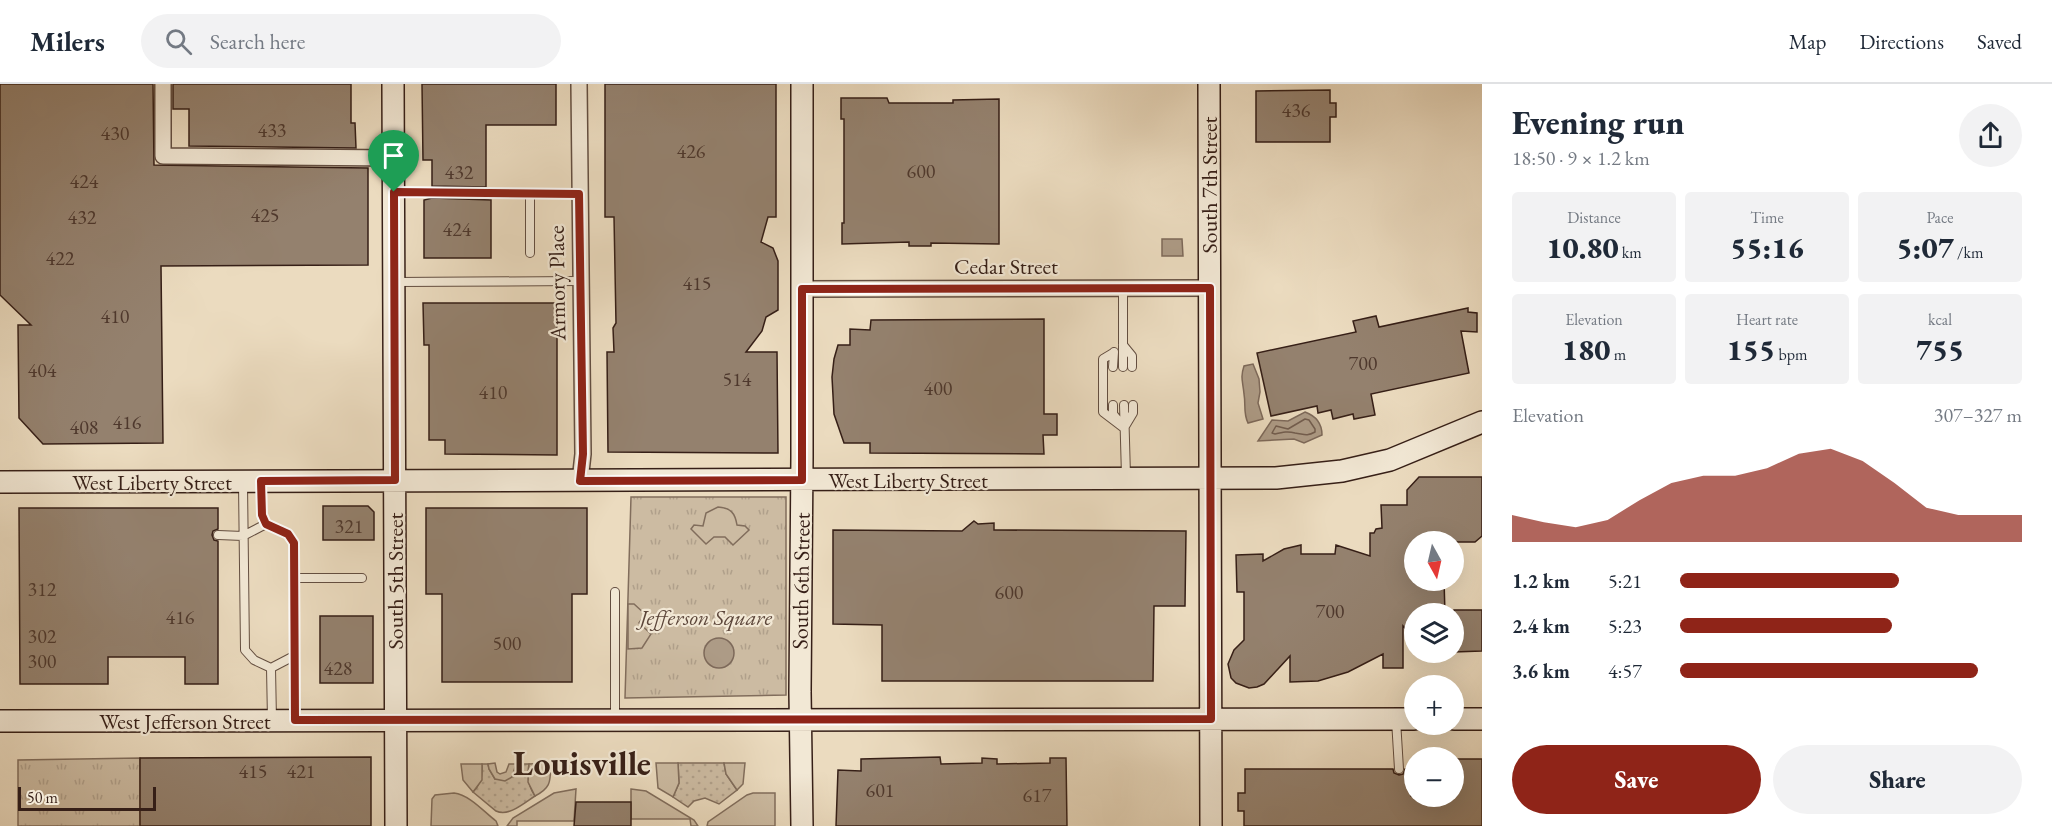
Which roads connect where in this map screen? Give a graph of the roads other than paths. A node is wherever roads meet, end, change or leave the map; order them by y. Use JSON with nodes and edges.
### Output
{"nodes":[{"id":1,"x":163,"y":84,"type":"edge"},
{"id":2,"x":393,"y":84,"type":"edge"},
{"id":3,"x":579,"y":84,"type":"edge"},
{"id":4,"x":802,"y":84,"type":"edge"},
{"id":5,"x":1209,"y":84,"type":"edge"},
{"id":6,"x":393,"y":158,"type":"junction"},
{"id":7,"x":394,"y":192,"type":"junction"},
{"id":8,"x":530,"y":194,"type":"junction"},
{"id":9,"x":579,"y":194,"type":"junction"},
{"id":10,"x":530,"y":253,"type":"dead end"},
{"id":11,"x":579,"y":281,"type":"junction"},
{"id":12,"x":394,"y":282,"type":"junction"},
{"id":13,"x":1123,"y":288,"type":"junction"},
{"id":14,"x":1210,"y":288,"type":"junction"},
{"id":15,"x":802,"y":289,"type":"junction"},
{"id":16,"x":1122,"y":344,"type":"junction"},
{"id":17,"x":1113,"y":353,"type":"junction"},
{"id":18,"x":1113,"y":367,"type":"dead end"},
{"id":19,"x":1123,"y":367,"type":"dead end"},
{"id":20,"x":1132,"y":367,"type":"dead end"},
{"id":21,"x":1113,"y":405,"type":"dead end"},
{"id":22,"x":1124,"y":405,"type":"dead end"},
{"id":23,"x":1133,"y":405,"type":"dead end"},
{"id":24,"x":1482,"y":422,"type":"edge"},
{"id":25,"x":1124,"y":428,"type":"junction"},
{"id":26,"x":1126,"y":478,"type":"junction"},
{"id":27,"x":1210,"y":478,"type":"junction"},
{"id":28,"x":395,"y":480,"type":"junction"},
{"id":29,"x":802,"y":480,"type":"junction"},
{"id":30,"x":252,"y":481,"type":"junction"},
{"id":31,"x":580,"y":481,"type":"junction"},
{"id":32,"x":0,"y":482,"type":"edge"},
{"id":33,"x":266,"y":524,"type":"junction"},
{"id":34,"x":218,"y":536,"type":"dead end"},
{"id":35,"x":243,"y":536,"type":"junction"},
{"id":36,"x":294,"y":578,"type":"junction"},
{"id":37,"x":362,"y":578,"type":"dead end"},
{"id":38,"x":615,"y":592,"type":"dead end"},
{"id":39,"x":294,"y":656,"type":"junction"},
{"id":40,"x":271,"y":668,"type":"junction"},
{"id":41,"x":1211,"y":719,"type":"junction"},
{"id":42,"x":1404,"y":719,"type":"edge"},
{"id":43,"x":1464,"y":719,"type":"edge"},
{"id":44,"x":1482,"y":719,"type":"edge"},
{"id":45,"x":272,"y":720,"type":"junction"},
{"id":46,"x":295,"y":720,"type":"junction"},
{"id":47,"x":396,"y":720,"type":"junction"},
{"id":48,"x":615,"y":720,"type":"junction"},
{"id":49,"x":801,"y":720,"type":"junction"},
{"id":50,"x":0,"y":721,"type":"edge"},
{"id":51,"x":1404,"y":728,"type":"edge"},
{"id":52,"x":1399,"y":770,"type":"dead end"},
{"id":53,"x":396,"y":826,"type":"edge"},
{"id":54,"x":802,"y":826,"type":"edge"},
{"id":55,"x":1211,"y":826,"type":"edge"}],
"edges":[{"from":1,"to":6,"type":"street"},
{"from":2,"to":6,"type":"main road","name":"South 5th Street"},
{"from":3,"to":9,"type":"street","name":"Armory Place"},
{"from":4,"to":15,"type":"main road","name":"South 6th Street"},
{"from":5,"to":14,"type":"main road","name":"South 7th Street"},
{"from":6,"to":7,"type":"main road","name":"South 5th Street"},
{"from":7,"to":8,"type":"lane"},
{"from":7,"to":12,"type":"main road","name":"South 5th Street"},
{"from":8,"to":9,"type":"lane"},
{"from":8,"to":10,"type":"lane"},
{"from":9,"to":11,"type":"street","name":"Armory Place"},
{"from":11,"to":12,"type":"lane"},
{"from":11,"to":31,"type":"street","name":"Armory Place"},
{"from":12,"to":28,"type":"main road","name":"South 5th Street"},
{"from":13,"to":14,"type":"street","name":"Cedar Street"},
{"from":13,"to":15,"type":"street","name":"Cedar Street"},
{"from":13,"to":16,"type":"lane"},
{"from":14,"to":27,"type":"main road","name":"South 7th Street"},
{"from":15,"to":29,"type":"main road","name":"South 6th Street"},
{"from":16,"to":17,"type":"lane"},
{"from":16,"to":19,"type":"lane"},
{"from":16,"to":20,"type":"lane"},
{"from":17,"to":18,"type":"lane"},
{"from":17,"to":25,"type":"lane"},
{"from":21,"to":25,"type":"lane"},
{"from":22,"to":25,"type":"lane"},
{"from":23,"to":25,"type":"lane"},
{"from":24,"to":27,"type":"main road","name":"West Liberty Street"},
{"from":25,"to":26,"type":"lane"},
{"from":26,"to":27,"type":"main road","name":"West Liberty Street"},
{"from":26,"to":29,"type":"main road","name":"West Liberty Street"},
{"from":27,"to":41,"type":"main road","name":"South 7th Street"},
{"from":28,"to":30,"type":"main road","name":"West Liberty Street"},
{"from":28,"to":31,"type":"main road","name":"West Liberty Street"},
{"from":28,"to":47,"type":"main road","name":"South 5th Street"},
{"from":29,"to":31,"type":"main road","name":"West Liberty Street"},
{"from":29,"to":49,"type":"main road","name":"South 6th Street"},
{"from":30,"to":32,"type":"main road","name":"West Liberty Street"},
{"from":30,"to":33,"type":"lane"},
{"from":30,"to":35,"type":"lane"},
{"from":33,"to":35,"type":"lane"},
{"from":33,"to":36,"type":"lane"},
{"from":34,"to":35,"type":"lane"},
{"from":35,"to":40,"type":"lane"},
{"from":36,"to":37,"type":"lane"},
{"from":36,"to":39,"type":"lane"},
{"from":38,"to":48,"type":"lane"},
{"from":39,"to":40,"type":"lane"},
{"from":39,"to":46,"type":"lane"},
{"from":40,"to":45,"type":"lane"},
{"from":41,"to":42,"type":"main road","name":"West Jefferson Street"},
{"from":41,"to":49,"type":"main road","name":"West Jefferson Street"},
{"from":41,"to":55,"type":"main road","name":"South 7th Street"},
{"from":43,"to":44,"type":"main road"},
{"from":45,"to":46,"type":"main road","name":"West Jefferson Street"},
{"from":45,"to":50,"type":"main road","name":"West Jefferson Street"},
{"from":46,"to":47,"type":"main road","name":"West Jefferson Street"},
{"from":47,"to":48,"type":"main road","name":"West Jefferson Street"},
{"from":47,"to":53,"type":"main road","name":"South 5th Street"},
{"from":48,"to":49,"type":"main road","name":"West Jefferson Street"},
{"from":49,"to":54,"type":"main road","name":"South 6th Street"},
{"from":51,"to":52,"type":"lane"}]}
